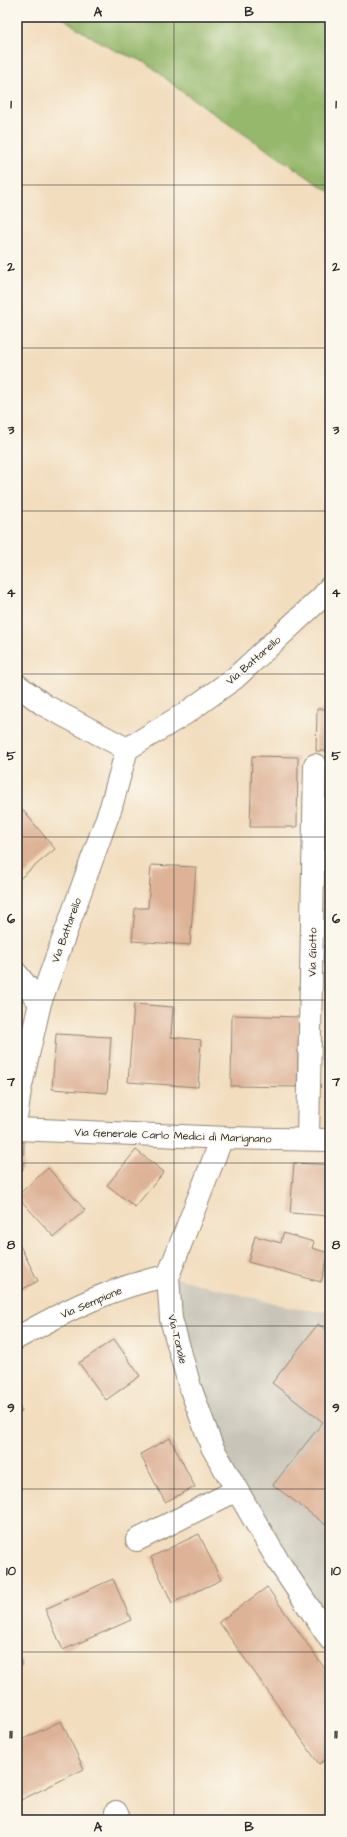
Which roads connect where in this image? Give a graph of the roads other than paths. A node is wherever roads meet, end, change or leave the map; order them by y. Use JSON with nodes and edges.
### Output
{"nodes":[{"id":1,"x":330,"y":587,"type":"edge"},
{"id":2,"x":17,"y":685,"type":"edge"},
{"id":3,"x":127,"y":749,"type":"junction"},
{"id":4,"x":314,"y":765,"type":"dead end"},
{"id":5,"x":17,"y":974,"type":"edge"},
{"id":6,"x":40,"y":1003,"type":"junction"},
{"id":7,"x":19,"y":1090,"type":"edge"},
{"id":8,"x":17,"y":1113,"type":"edge"},
{"id":9,"x":17,"y":1129,"type":"edge"},
{"id":10,"x":222,"y":1138,"type":"junction"},
{"id":11,"x":308,"y":1139,"type":"junction"},
{"id":12,"x":330,"y":1140,"type":"edge"},
{"id":13,"x":168,"y":1276,"type":"junction"},
{"id":14,"x":17,"y":1338,"type":"edge"},
{"id":15,"x":237,"y":1490,"type":"junction"},
{"id":16,"x":137,"y":1540,"type":"dead end"},
{"id":17,"x":330,"y":1639,"type":"edge"}],
"edges":[{"from":1,"to":3,"type":"street","name":"Via Battarello"},
{"from":2,"to":3,"type":"street"},
{"from":3,"to":6,"type":"street","name":"Via Battarello"},
{"from":4,"to":11,"type":"street","name":"Via Giotto"},
{"from":5,"to":6,"type":"street"},
{"from":6,"to":7,"type":"street","name":"Via Battarello"},
{"from":7,"to":8,"type":"street","name":"Via Battarello"},
{"from":9,"to":10,"type":"street","name":"Via Generale Carlo Medici di Marignano"},
{"from":10,"to":11,"type":"street","name":"Via Generale Carlo Medici di Marignano"},
{"from":10,"to":13,"type":"street","name":"Via Tonale"},
{"from":11,"to":12,"type":"street","name":"Via Generale Carlo Medici di Marignano"},
{"from":13,"to":14,"type":"street","name":"Via Sempione"},
{"from":13,"to":15,"type":"street","name":"Via Tonale"},
{"from":15,"to":16,"type":"street"},
{"from":15,"to":17,"type":"street","name":"Via Tonale"}]}
